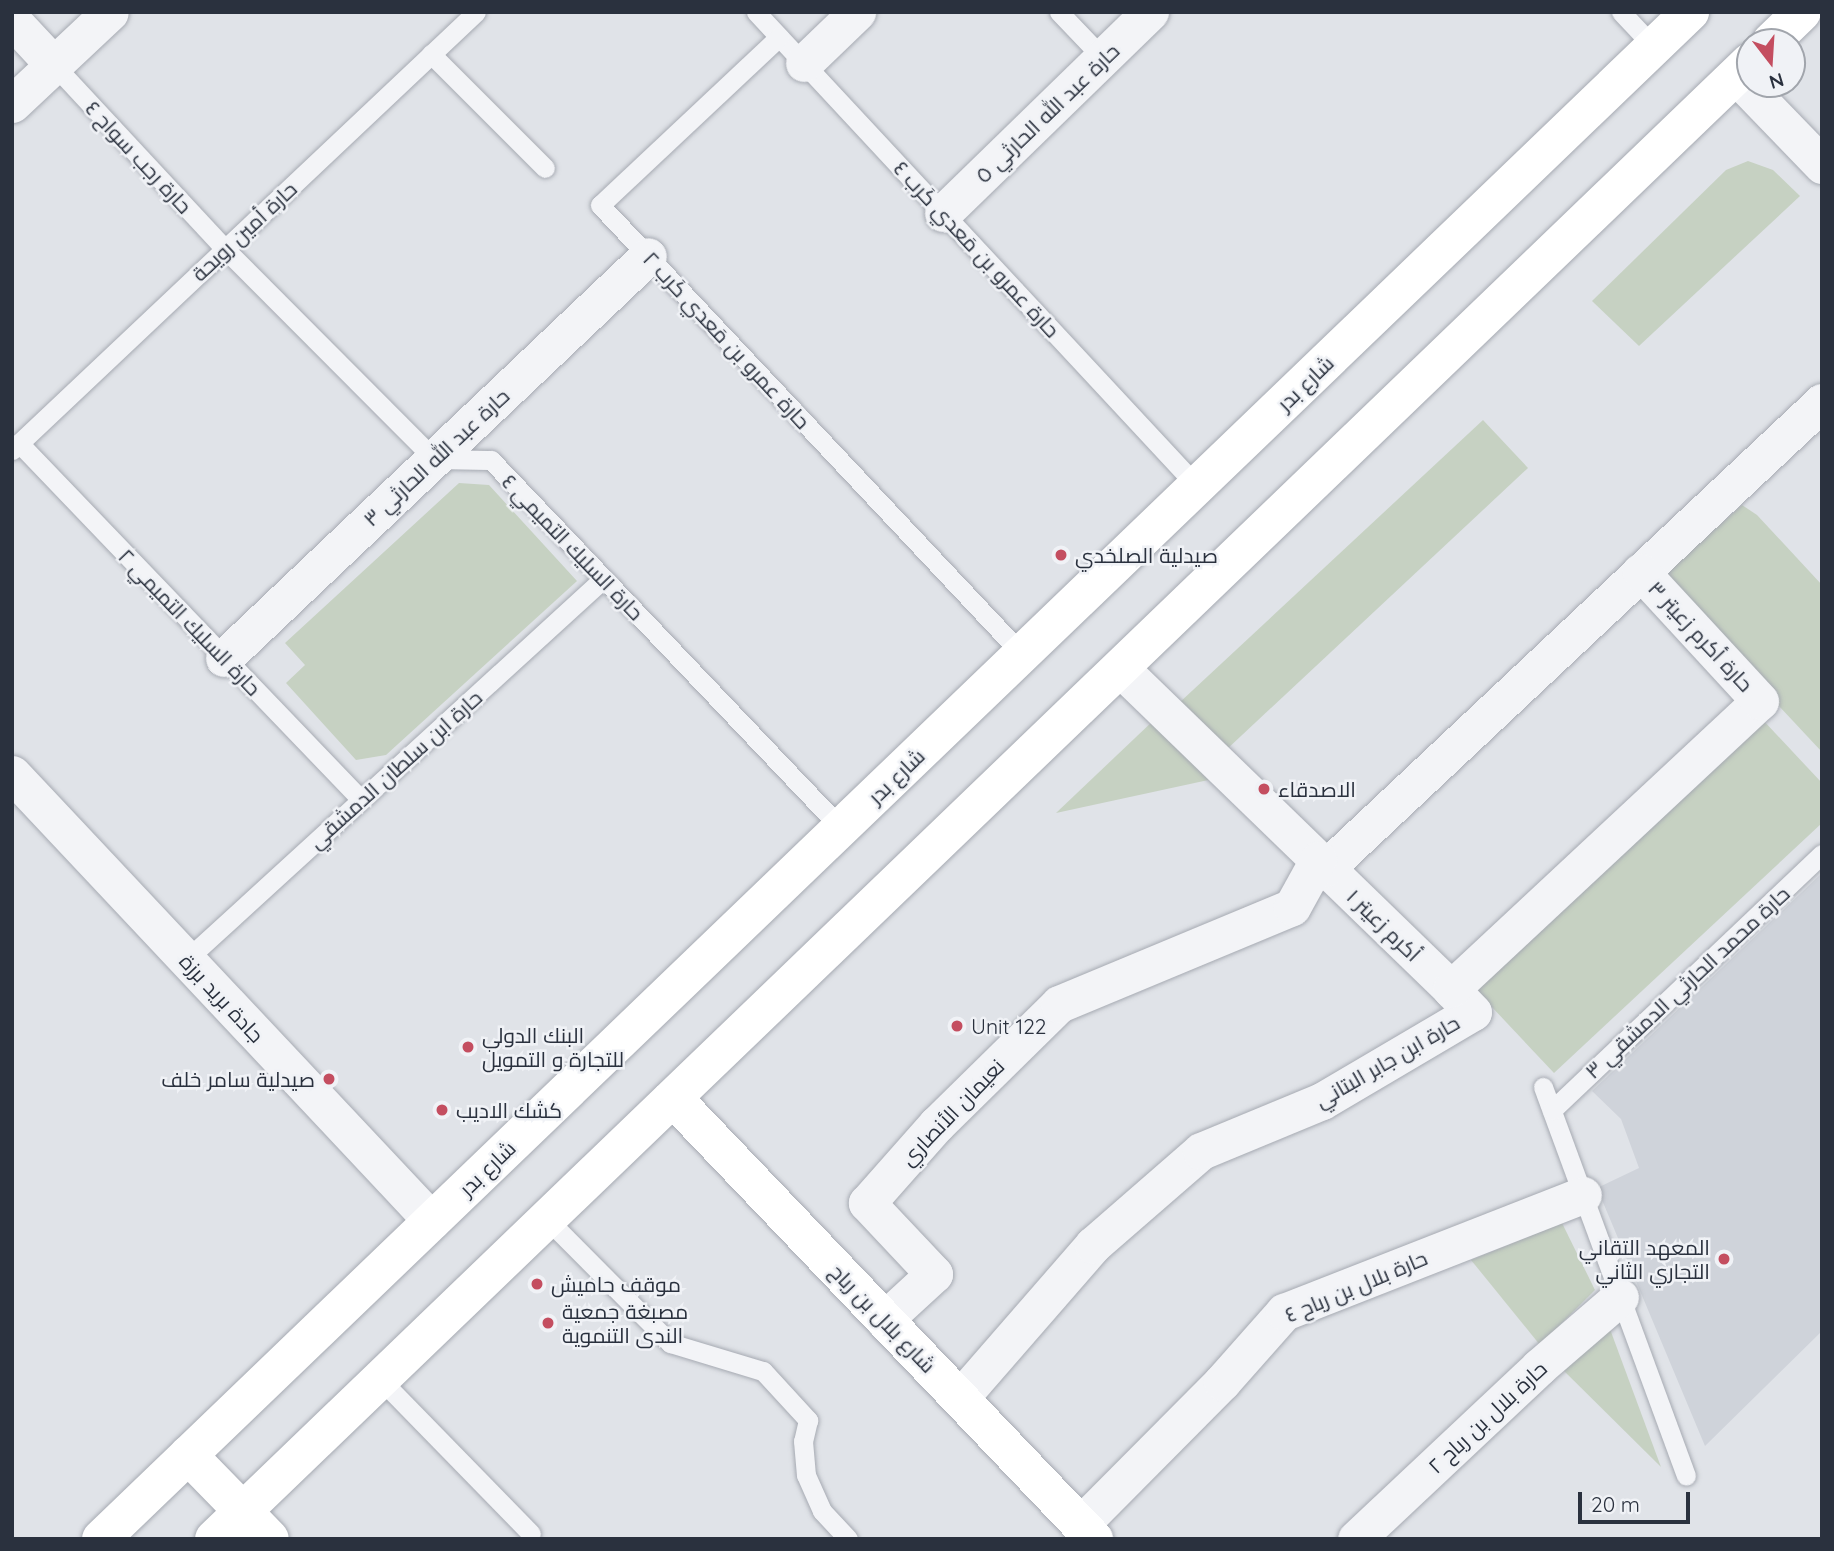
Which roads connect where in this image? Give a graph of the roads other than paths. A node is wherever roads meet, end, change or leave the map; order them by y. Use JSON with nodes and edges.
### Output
{"nodes":[{"id":1,"x":110,"y":12,"type":"edge"},
{"id":2,"x":476,"y":12,"type":"edge"},
{"id":3,"x":756,"y":12,"type":"edge"},
{"id":4,"x":857,"y":12,"type":"edge"},
{"id":5,"x":1059,"y":12,"type":"edge"},
{"id":6,"x":1150,"y":12,"type":"edge"},
{"id":7,"x":1621,"y":12,"type":"edge"},
{"id":8,"x":1690,"y":12,"type":"edge"},
{"id":9,"x":1802,"y":12,"type":"edge"},
{"id":10,"x":12,"y":20,"type":"edge"},
{"id":11,"x":1785,"y":28,"type":"edge"},
{"id":12,"x":779,"y":37,"type":"junction"},
{"id":13,"x":1654,"y":47,"type":"junction"},
{"id":14,"x":431,"y":54,"type":"junction"},
{"id":15,"x":1103,"y":58,"type":"junction"},
{"id":16,"x":804,"y":63,"type":"junction"},
{"id":17,"x":54,"y":65,"type":"junction"},
{"id":18,"x":1736,"y":76,"type":"edge"},
{"id":19,"x":1767,"y":98,"type":"edge"},
{"id":20,"x":12,"y":104,"type":"edge"},
{"id":21,"x":1822,"y":166,"type":"edge"},
{"id":22,"x":545,"y":168,"type":"dead end"},
{"id":23,"x":943,"y":213,"type":"junction"},
{"id":24,"x":225,"y":249,"type":"junction"},
{"id":25,"x":648,"y":256,"type":"junction"},
{"id":26,"x":1822,"y":402,"type":"edge"},
{"id":27,"x":16,"y":447,"type":"edge"},
{"id":28,"x":434,"y":459,"type":"junction"},
{"id":29,"x":1197,"y":486,"type":"junction"},
{"id":30,"x":1641,"y":572,"type":"junction"},
{"id":31,"x":603,"y":579,"type":"junction"},
{"id":32,"x":1022,"y":654,"type":"junction"},
{"id":33,"x":225,"y":658,"type":"junction"},
{"id":34,"x":1120,"y":668,"type":"junction"},
{"id":35,"x":1760,"y":701,"type":"joint"},
{"id":36,"x":12,"y":774,"type":"edge"},
{"id":37,"x":361,"y":800,"type":"junction"},
{"id":38,"x":841,"y":828,"type":"junction"},
{"id":39,"x":1822,"y":854,"type":"edge"},
{"id":40,"x":1322,"y":864,"type":"junction"},
{"id":41,"x":186,"y":960,"type":"junction"},
{"id":42,"x":1451,"y":989,"type":"junction"},
{"id":43,"x":1543,"y":1087,"type":"dead end"},
{"id":44,"x":673,"y":1098,"type":"junction"},
{"id":45,"x":1552,"y":1110,"type":"junction"},
{"id":46,"x":1583,"y":1195,"type":"junction"},
{"id":47,"x":547,"y":1219,"type":"junction"},
{"id":48,"x":432,"y":1222,"type":"junction"},
{"id":49,"x":1620,"y":1297,"type":"junction"},
{"id":50,"x":884,"y":1320,"type":"junction"},
{"id":51,"x":380,"y":1379,"type":"junction"},
{"id":52,"x":960,"y":1398,"type":"junction"},
{"id":53,"x":188,"y":1455,"type":"junction"},
{"id":54,"x":1686,"y":1476,"type":"dead end"},
{"id":55,"x":243,"y":1511,"type":"junction"},
{"id":56,"x":1087,"y":1532,"type":"edge"},
{"id":57,"x":531,"y":1534,"type":"dead end"},
{"id":58,"x":101,"y":1539,"type":"edge"},
{"id":59,"x":214,"y":1539,"type":"edge"},
{"id":60,"x":270,"y":1539,"type":"edge"},
{"id":61,"x":848,"y":1539,"type":"edge"},
{"id":62,"x":1356,"y":1539,"type":"edge"}],
"edges":[{"from":1,"to":17,"type":"street"},
{"from":2,"to":14,"type":"lane","name":"حارة أمين رويحة"},
{"from":3,"to":12,"type":"lane","name":"حارة عمرو بن مَعدي كَرب ٤"},
{"from":4,"to":16,"type":"street"},
{"from":5,"to":15,"type":"lane"},
{"from":6,"to":15,"type":"street","name":"حارة عبد الله الحارثي ٥"},
{"from":7,"to":13,"type":"lane"},
{"from":8,"to":13,"type":"main road","name":"شارع بدر"},
{"from":9,"to":11,"type":"main road"},
{"from":10,"to":17,"type":"street"},
{"from":12,"to":16,"type":"lane","name":"حارة عمرو بن مَعدي كَرب ٤"},
{"from":12,"to":25,"type":"lane","name":"حارة عمرو بن مَعدي كَرب ٢"},
{"from":13,"to":29,"type":"main road","name":"شارع بدر"},
{"from":14,"to":22,"type":"lane"},
{"from":14,"to":24,"type":"lane","name":"حارة أمين رويحة"},
{"from":15,"to":23,"type":"street","name":"حارة عبد الله الحارثي ٥"},
{"from":16,"to":23,"type":"lane","name":"حارة عمرو بن مَعدي كَرب ٤"},
{"from":17,"to":20,"type":"street"},
{"from":17,"to":24,"type":"lane","name":"حارة رجب سواح ٤"},
{"from":18,"to":34,"type":"main road"},
{"from":19,"to":21,"type":"street"},
{"from":23,"to":29,"type":"lane","name":"حارة عمرو بن مَعدي كَرب ٤"},
{"from":24,"to":27,"type":"lane","name":"حارة أمين رويحة"},
{"from":24,"to":28,"type":"lane"},
{"from":25,"to":28,"type":"street","name":"حارة عبد الله الحارثي ٣"},
{"from":25,"to":32,"type":"lane","name":"حارة عمرو بن مَعدي كَرب ٢"},
{"from":26,"to":30,"type":"street"},
{"from":27,"to":33,"type":"lane","name":"حارة السليك التميمي ٢"},
{"from":28,"to":31,"type":"lane","name":"حارة السليك التميمي ٤"},
{"from":28,"to":33,"type":"street","name":"حارة عبد الله الحارثي ٣"},
{"from":29,"to":32,"type":"main road","name":"شارع بدر"},
{"from":30,"to":35,"type":"street","name":"حارة أكرم زعيتر ٣"},
{"from":30,"to":40,"type":"street"},
{"from":31,"to":37,"type":"lane","name":"حارة ابن سلطان الدمشقي"},
{"from":31,"to":38,"type":"lane","name":"حارة السليك التميمي ٤"},
{"from":32,"to":38,"type":"main road","name":"شارع بدر"},
{"from":33,"to":37,"type":"lane","name":"حارة السليك التميمي ٢"},
{"from":34,"to":40,"type":"street","name":"أكرم زعيتر ١"},
{"from":34,"to":44,"type":"main road"},
{"from":35,"to":42,"type":"street","name":"حارة ابن جابر البتاني"},
{"from":36,"to":41,"type":"street","name":"جادة بريد برزة"},
{"from":37,"to":41,"type":"lane","name":"حارة ابن سلطان الدمشقي"},
{"from":38,"to":48,"type":"main road","name":"شارع بدر"},
{"from":39,"to":45,"type":"lane","name":"حارة محمد الحارثي الدمشقي ٣"},
{"from":40,"to":42,"type":"street","name":"أكرم زعيتر ١"},
{"from":40,"to":50,"type":"street","name":"نعيمان الأنصاري"},
{"from":41,"to":48,"type":"street","name":"جادة بريد برزة"},
{"from":42,"to":52,"type":"street","name":"حارة ابن جابر البتاني"},
{"from":43,"to":45,"type":"lane"},
{"from":44,"to":47,"type":"main road"},
{"from":44,"to":50,"type":"main road","name":"شارع بلال بن رباح"},
{"from":45,"to":46,"type":"lane"},
{"from":46,"to":49,"type":"lane"},
{"from":46,"to":56,"type":"street","name":"حارة بلال بن رباح ٤"},
{"from":47,"to":51,"type":"main road"},
{"from":47,"to":61,"type":"lane"},
{"from":48,"to":53,"type":"main road","name":"شارع بدر"},
{"from":49,"to":54,"type":"lane"},
{"from":49,"to":62,"type":"street","name":"حارة بلال بن رباح ٢"},
{"from":50,"to":52,"type":"main road","name":"شارع بلال بن رباح"},
{"from":51,"to":55,"type":"main road"},
{"from":51,"to":57,"type":"lane"},
{"from":52,"to":56,"type":"main road","name":"شارع بلال بن رباح"},
{"from":53,"to":55,"type":"main road"},
{"from":53,"to":58,"type":"main road","name":"شارع بدر"},
{"from":55,"to":59,"type":"main road"},
{"from":55,"to":60,"type":"main road"}]}
